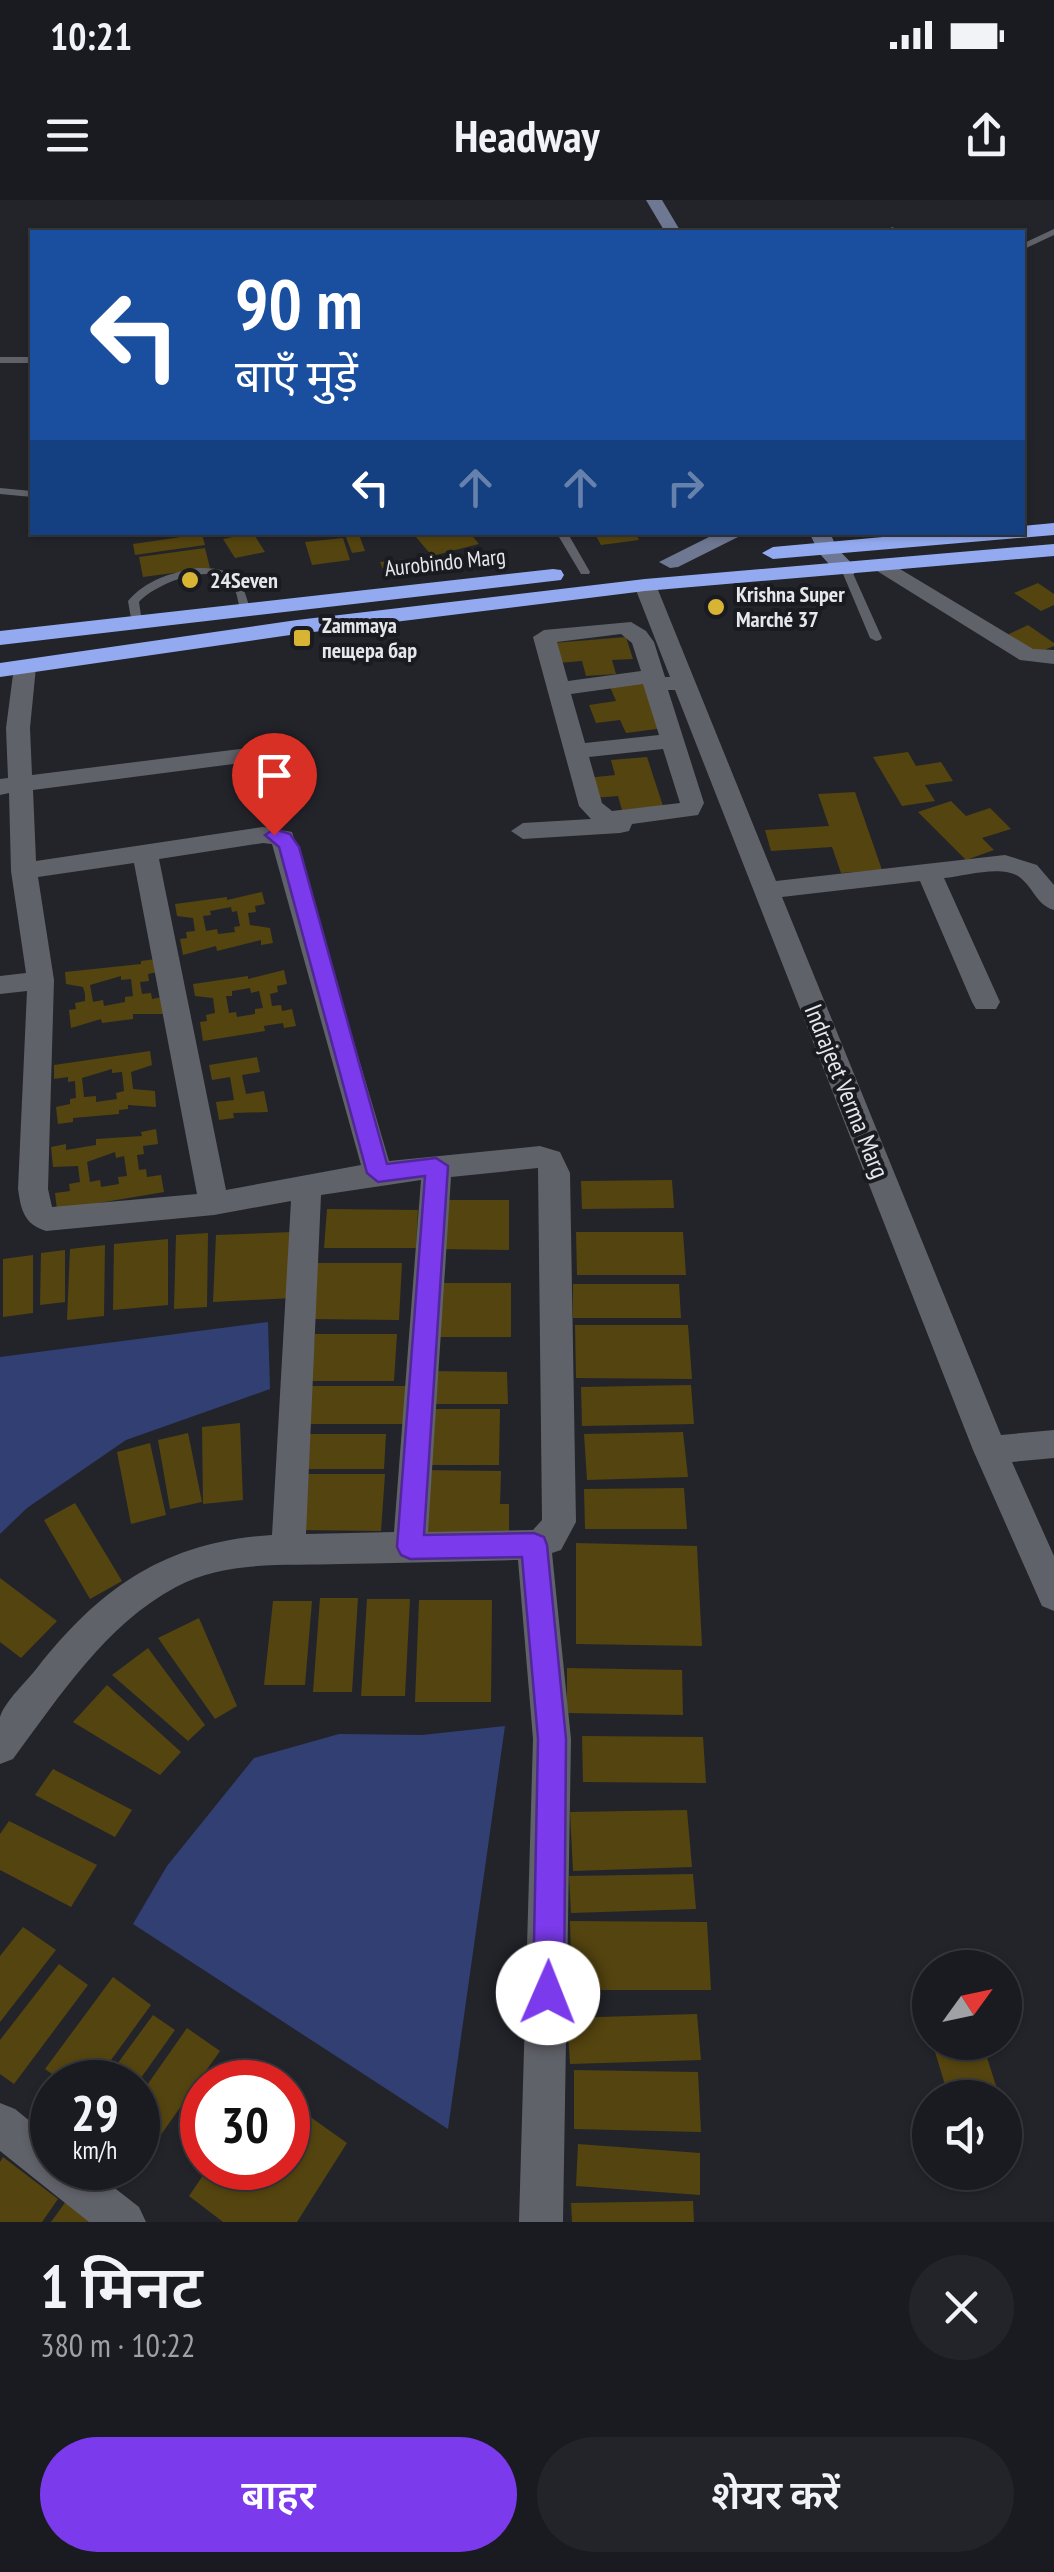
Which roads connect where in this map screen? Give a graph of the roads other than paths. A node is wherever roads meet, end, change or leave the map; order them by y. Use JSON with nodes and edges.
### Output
{"nodes":[{"id":1,"x":654,"y":200,"type":"edge"},
{"id":2,"x":670,"y":200,"type":"edge"},
{"id":3,"x":672,"y":230,"type":"edge"},
{"id":4,"x":688,"y":230,"type":"edge"},
{"id":5,"x":1054,"y":232,"type":"edge"},
{"id":6,"x":1025,"y":246,"type":"edge"},
{"id":7,"x":0,"y":360,"type":"edge"},
{"id":8,"x":30,"y":360,"type":"edge"},
{"id":9,"x":0,"y":491,"type":"edge"},
{"id":10,"x":30,"y":494,"type":"edge"},
{"id":11,"x":1054,"y":529,"type":"edge"},
{"id":12,"x":1025,"y":531,"type":"edge"},
{"id":13,"x":563,"y":535,"type":"edge"},
{"id":14,"x":731,"y":535,"type":"edge"},
{"id":15,"x":980,"y":535,"type":"edge"},
{"id":16,"x":837,"y":546,"type":"edge"},
{"id":17,"x":1054,"y":550,"type":"edge"},
{"id":18,"x":670,"y":562,"type":"junction"},
{"id":19,"x":885,"y":566,"type":"junction"},
{"id":20,"x":585,"y":572,"type":"junction"},
{"id":21,"x":645,"y":585,"type":"junction"},
{"id":22,"x":245,"y":610,"type":"junction"},
{"id":23,"x":136,"y":622,"type":"junction"},
{"id":24,"x":0,"y":638,"type":"edge"},
{"id":25,"x":876,"y":638,"type":"dead end"},
{"id":26,"x":1054,"y":657,"type":"edge"},
{"id":27,"x":12,"y":669,"type":"edge"},
{"id":28,"x":664,"y":681,"type":"junction"},
{"id":29,"x":558,"y":688,"type":"junction"},
{"id":30,"x":9,"y":728,"type":"edge"},
{"id":31,"x":672,"y":741,"type":"junction"},
{"id":32,"x":295,"y":749,"type":"dead end"},
{"id":33,"x":575,"y":751,"type":"junction"},
{"id":34,"x":11,"y":798,"type":"edge"},
{"id":35,"x":738,"y":818,"type":"junction"},
{"id":36,"x":523,"y":832,"type":"dead end"},
{"id":37,"x":145,"y":854,"type":"junction"},
{"id":38,"x":928,"y":871,"type":"junction"},
{"id":39,"x":17,"y":880,"type":"edge"},
{"id":40,"x":766,"y":890,"type":"junction"},
{"id":41,"x":1054,"y":900,"type":"edge"},
{"id":42,"x":41,"y":980,"type":"junction"},
{"id":43,"x":0,"y":985,"type":"edge"},
{"id":44,"x":986,"y":1002,"type":"dead end"},
{"id":45,"x":436,"y":1166,"type":"junction"},
{"id":46,"x":378,"y":1173,"type":"junction"},
{"id":47,"x":306,"y":1187,"type":"junction"},
{"id":48,"x":214,"y":1204,"type":"junction"},
{"id":49,"x":1054,"y":1444,"type":"edge"},
{"id":50,"x":990,"y":1450,"type":"junction"},
{"id":51,"x":534,"y":1545,"type":"junction"},
{"id":52,"x":410,"y":1547,"type":"junction"},
{"id":53,"x":288,"y":1551,"type":"junction"},
{"id":54,"x":1054,"y":1595,"type":"edge"},
{"id":55,"x":0,"y":1746,"type":"edge"},
{"id":56,"x":0,"y":2124,"type":"edge"},
{"id":57,"x":30,"y":2148,"type":"edge"},
{"id":58,"x":83,"y":2190,"type":"edge"},
{"id":59,"x":124,"y":2222,"type":"edge"},
{"id":60,"x":541,"y":2222,"type":"edge"}],
"edges":[{"from":1,"to":3,"type":"main road"},
{"from":2,"to":4,"type":"main road"},
{"from":5,"to":6,"type":"lane"},
{"from":7,"to":8,"type":"lane"},
{"from":9,"to":10,"type":"lane"},
{"from":11,"to":12,"type":"highway","name":"Aurobindo Marg"},
{"from":13,"to":20,"type":"lane"},
{"from":14,"to":18,"type":"main road"},
{"from":15,"to":16,"type":"highway","name":"Aurobindo Marg"},
{"from":16,"to":18,"type":"highway","name":"Aurobindo Marg"},
{"from":16,"to":19,"type":"highway"},
{"from":16,"to":21,"type":"highway","name":"Aurobindo Marg"},
{"from":16,"to":25,"type":"lane"},
{"from":17,"to":19,"type":"highway"},
{"from":18,"to":20,"type":"highway","name":"Aurobindo Marg"},
{"from":19,"to":26,"type":"street"},
{"from":20,"to":22,"type":"highway","name":"Aurobindo Marg"},
{"from":21,"to":27,"type":"highway","name":"Aurobindo Marg"},
{"from":21,"to":28,"type":"street","name":"Indrajeet Verma Marg"},
{"from":22,"to":23,"type":"highway","name":"Aurobindo Marg"},
{"from":22,"to":23,"type":"lane"},
{"from":23,"to":24,"type":"highway","name":"Aurobindo Marg"},
{"from":27,"to":30,"type":"street"},
{"from":28,"to":29,"type":"street"},
{"from":28,"to":29,"type":"street"},
{"from":28,"to":31,"type":"street"},
{"from":28,"to":35,"type":"street","name":"Indrajeet Verma Marg"},
{"from":29,"to":33,"type":"street"},
{"from":30,"to":34,"type":"street"},
{"from":31,"to":33,"type":"street"},
{"from":31,"to":33,"type":"street"},
{"from":32,"to":34,"type":"street"},
{"from":34,"to":39,"type":"street"},
{"from":35,"to":36,"type":"street"},
{"from":35,"to":40,"type":"street","name":"Indrajeet Verma Marg"},
{"from":37,"to":39,"type":"street"},
{"from":37,"to":46,"type":"street"},
{"from":37,"to":48,"type":"street"},
{"from":38,"to":40,"type":"street"},
{"from":38,"to":41,"type":"street"},
{"from":38,"to":44,"type":"street"},
{"from":39,"to":42,"type":"street"},
{"from":40,"to":50,"type":"street","name":"Indrajeet Verma Marg"},
{"from":42,"to":43,"type":"street"},
{"from":42,"to":48,"type":"street"},
{"from":45,"to":46,"type":"street"},
{"from":45,"to":51,"type":"street"},
{"from":45,"to":52,"type":"street"},
{"from":46,"to":47,"type":"street"},
{"from":47,"to":48,"type":"street"},
{"from":47,"to":53,"type":"street"},
{"from":49,"to":50,"type":"street"},
{"from":50,"to":54,"type":"street","name":"Indrajeet Verma Marg"},
{"from":51,"to":52,"type":"street"},
{"from":51,"to":60,"type":"street"},
{"from":52,"to":53,"type":"street"},
{"from":53,"to":55,"type":"street"},
{"from":56,"to":57,"type":"street"},
{"from":58,"to":59,"type":"street"}]}
